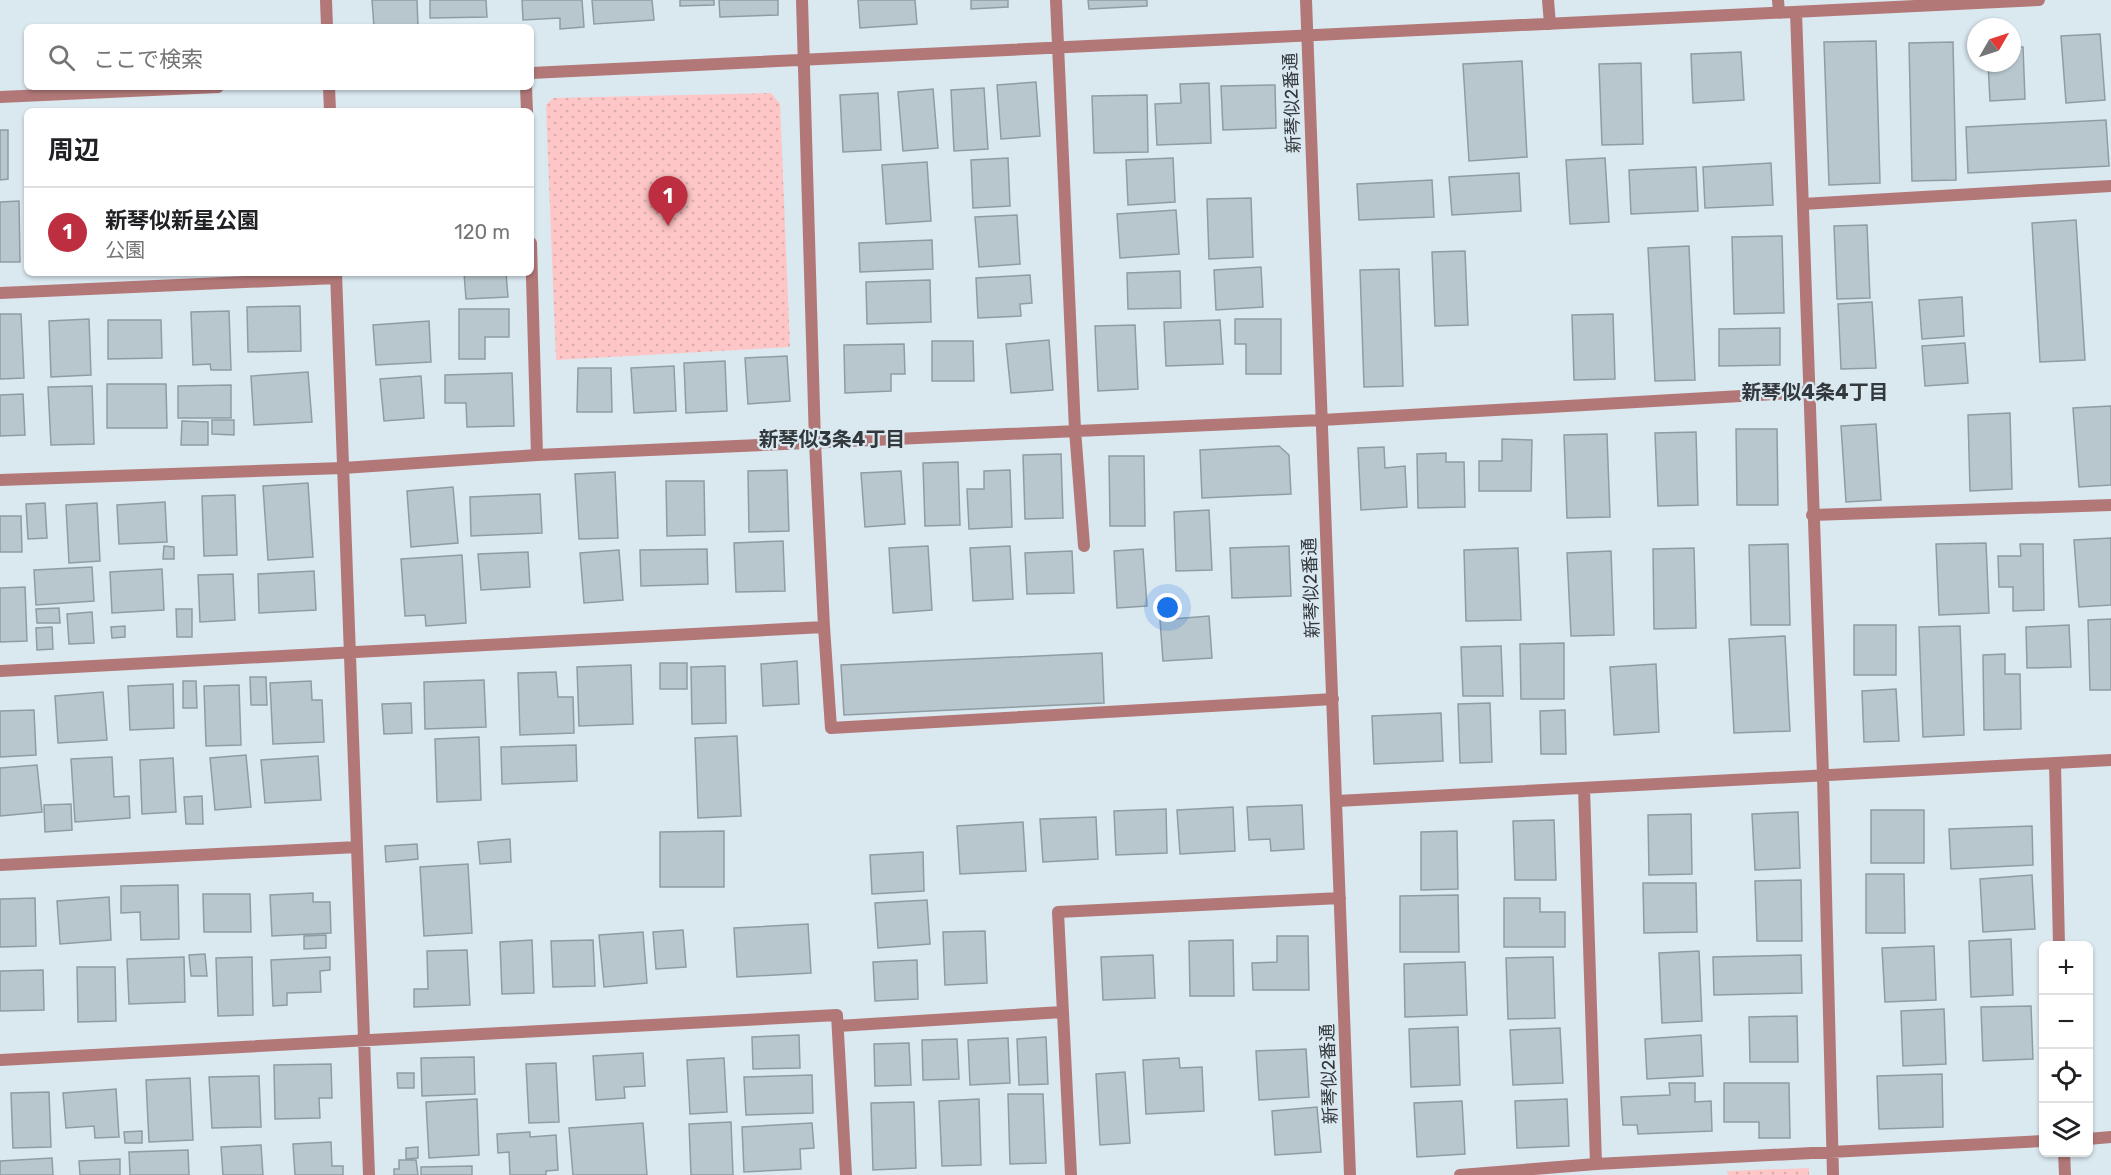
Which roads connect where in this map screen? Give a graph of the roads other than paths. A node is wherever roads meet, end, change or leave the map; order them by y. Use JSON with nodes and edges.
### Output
{"nodes":[{"id":1,"x":326,"y":0,"type":"edge"},
{"id":2,"x":802,"y":0,"type":"edge"},
{"id":3,"x":1056,"y":0,"type":"edge"},
{"id":4,"x":1306,"y":0,"type":"edge"},
{"id":5,"x":1548,"y":0,"type":"edge"},
{"id":6,"x":1778,"y":0,"type":"edge"},
{"id":7,"x":2039,"y":0,"type":"edge"},
{"id":8,"x":2011,"y":1,"type":"edge"},
{"id":9,"x":1796,"y":12,"type":"junction"},
{"id":10,"x":1779,"y":13,"type":"junction"},
{"id":11,"x":327,"y":24,"type":"edge"},
{"id":12,"x":1550,"y":24,"type":"junction"},
{"id":13,"x":1308,"y":36,"type":"junction"},
{"id":14,"x":1057,"y":48,"type":"junction"},
{"id":15,"x":802,"y":60,"type":"junction"},
{"id":16,"x":534,"y":73,"type":"edge"},
{"id":17,"x":153,"y":90,"type":"edge"},
{"id":18,"x":329,"y":90,"type":"edge"},
{"id":19,"x":526,"y":90,"type":"edge"},
{"id":20,"x":0,"y":97,"type":"edge"},
{"id":21,"x":330,"y":108,"type":"edge"},
{"id":22,"x":527,"y":108,"type":"edge"},
{"id":23,"x":2111,"y":186,"type":"edge"},
{"id":24,"x":1803,"y":204,"type":"junction"},
{"id":25,"x":336,"y":276,"type":"edge"},
{"id":26,"x":532,"y":276,"type":"edge"},
{"id":27,"x":0,"y":293,"type":"edge"},
{"id":28,"x":1809,"y":392,"type":"junction"},
{"id":29,"x":1322,"y":420,"type":"junction"},
{"id":30,"x":1075,"y":430,"type":"junction"},
{"id":31,"x":815,"y":442,"type":"junction"},
{"id":32,"x":537,"y":455,"type":"junction"},
{"id":33,"x":343,"y":468,"type":"junction"},
{"id":34,"x":0,"y":480,"type":"edge"},
{"id":35,"x":2111,"y":505,"type":"edge"},
{"id":36,"x":1812,"y":515,"type":"junction"},
{"id":37,"x":1084,"y":546,"type":"dead end"},
{"id":38,"x":824,"y":627,"type":"junction"},
{"id":39,"x":350,"y":654,"type":"junction"},
{"id":40,"x":0,"y":671,"type":"edge"},
{"id":41,"x":1333,"y":699,"type":"junction"},
{"id":42,"x":2111,"y":760,"type":"edge"},
{"id":43,"x":2055,"y":763,"type":"junction"},
{"id":44,"x":1823,"y":776,"type":"junction"},
{"id":45,"x":1584,"y":788,"type":"junction"},
{"id":46,"x":1337,"y":801,"type":"junction"},
{"id":47,"x":357,"y":847,"type":"junction"},
{"id":48,"x":0,"y":865,"type":"edge"},
{"id":49,"x":1340,"y":898,"type":"junction"},
{"id":50,"x":2059,"y":941,"type":"edge"},
{"id":51,"x":1062,"y":1012,"type":"junction"},
{"id":52,"x":838,"y":1026,"type":"junction"},
{"id":53,"x":364,"y":1039,"type":"junction"},
{"id":54,"x":0,"y":1060,"type":"edge"},
{"id":55,"x":2111,"y":1137,"type":"edge"},
{"id":56,"x":2093,"y":1139,"type":"edge"},
{"id":57,"x":2039,"y":1141,"type":"edge"},
{"id":58,"x":1832,"y":1152,"type":"junction"},
{"id":59,"x":2064,"y":1157,"type":"edge"},
{"id":60,"x":1596,"y":1164,"type":"junction"},
{"id":61,"x":369,"y":1175,"type":"edge"},
{"id":62,"x":846,"y":1175,"type":"edge"},
{"id":63,"x":1071,"y":1175,"type":"edge"},
{"id":64,"x":1350,"y":1175,"type":"edge"},
{"id":65,"x":1460,"y":1175,"type":"edge"},
{"id":66,"x":1833,"y":1175,"type":"edge"},
{"id":67,"x":2065,"y":1175,"type":"edge"}],
"edges":[{"from":1,"to":11,"type":"street"},
{"from":2,"to":15,"type":"street"},
{"from":3,"to":14,"type":"street"},
{"from":4,"to":13,"type":"street","name":"新琴似2番通"},
{"from":5,"to":12,"type":"street"},
{"from":6,"to":10,"type":"street"},
{"from":7,"to":8,"type":"street"},
{"from":8,"to":9,"type":"street"},
{"from":9,"to":10,"type":"street"},
{"from":9,"to":24,"type":"street"},
{"from":10,"to":12,"type":"street"},
{"from":12,"to":13,"type":"street"},
{"from":13,"to":14,"type":"street"},
{"from":13,"to":29,"type":"street","name":"新琴似2番通"},
{"from":14,"to":15,"type":"street"},
{"from":14,"to":30,"type":"street"},
{"from":15,"to":16,"type":"street"},
{"from":15,"to":31,"type":"street"},
{"from":17,"to":20,"type":"street"},
{"from":18,"to":21,"type":"street"},
{"from":19,"to":22,"type":"street"},
{"from":23,"to":24,"type":"street"},
{"from":24,"to":28,"type":"street"},
{"from":25,"to":27,"type":"street"},
{"from":25,"to":33,"type":"street"},
{"from":26,"to":32,"type":"street"},
{"from":28,"to":29,"type":"street"},
{"from":28,"to":36,"type":"street"},
{"from":29,"to":30,"type":"street"},
{"from":29,"to":41,"type":"street","name":"新琴似2番通"},
{"from":30,"to":31,"type":"street"},
{"from":30,"to":37,"type":"street"},
{"from":31,"to":32,"type":"street"},
{"from":31,"to":38,"type":"street"},
{"from":32,"to":33,"type":"street"},
{"from":33,"to":34,"type":"street"},
{"from":33,"to":39,"type":"street"},
{"from":35,"to":36,"type":"street"},
{"from":36,"to":44,"type":"street"},
{"from":38,"to":39,"type":"street"},
{"from":38,"to":41,"type":"street"},
{"from":39,"to":40,"type":"street"},
{"from":39,"to":47,"type":"street"},
{"from":41,"to":46,"type":"street","name":"新琴似2番通"},
{"from":42,"to":43,"type":"street"},
{"from":43,"to":44,"type":"street"},
{"from":43,"to":50,"type":"street"},
{"from":44,"to":45,"type":"street"},
{"from":44,"to":58,"type":"street"},
{"from":45,"to":46,"type":"street"},
{"from":45,"to":60,"type":"street"},
{"from":46,"to":49,"type":"street","name":"新琴似2番通"},
{"from":47,"to":48,"type":"street"},
{"from":47,"to":53,"type":"street"},
{"from":49,"to":51,"type":"street"},
{"from":49,"to":64,"type":"street","name":"新琴似2番通"},
{"from":51,"to":52,"type":"street"},
{"from":51,"to":63,"type":"street"},
{"from":52,"to":53,"type":"street"},
{"from":52,"to":62,"type":"street"},
{"from":53,"to":54,"type":"street"},
{"from":53,"to":61,"type":"street"},
{"from":55,"to":56,"type":"street"},
{"from":57,"to":58,"type":"street"},
{"from":58,"to":60,"type":"street"},
{"from":58,"to":66,"type":"street"},
{"from":59,"to":67,"type":"street"},
{"from":60,"to":65,"type":"street"}]}
